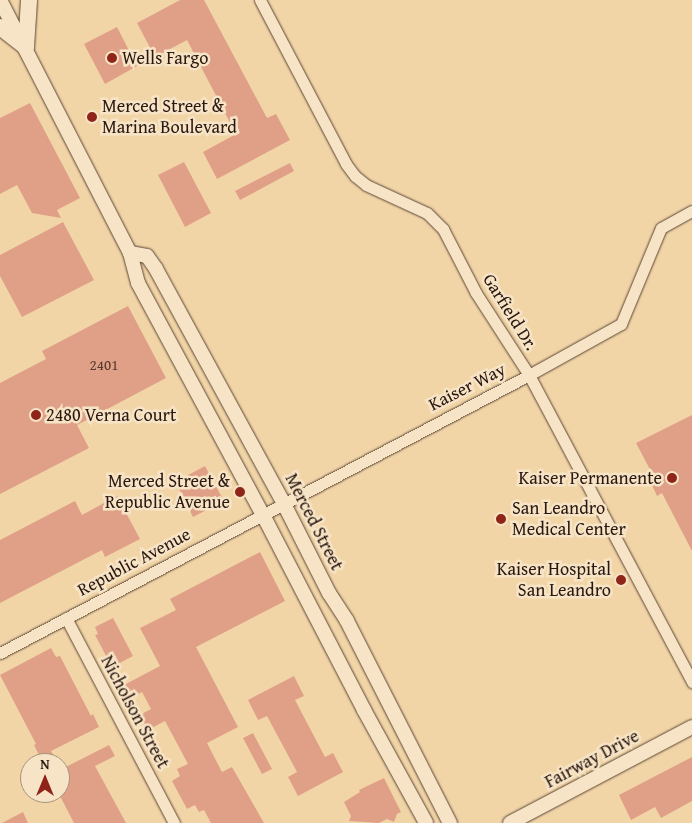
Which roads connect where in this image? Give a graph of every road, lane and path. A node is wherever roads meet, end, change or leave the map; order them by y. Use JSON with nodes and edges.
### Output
{"nodes":[{"id":1,"x":0,"y":0,"type":"edge"},
{"id":2,"x":29,"y":0,"type":"edge"},
{"id":3,"x":260,"y":0,"type":"edge"},
{"id":4,"x":0,"y":27,"type":"edge"},
{"id":5,"x":26,"y":47,"type":"junction"},
{"id":6,"x":692,"y":211,"type":"edge"},
{"id":7,"x":130,"y":253,"type":"junction"},
{"id":8,"x":529,"y":375,"type":"junction"},
{"id":9,"x":284,"y":504,"type":"junction"},
{"id":10,"x":263,"y":514,"type":"junction"},
{"id":11,"x":66,"y":618,"type":"junction"},
{"id":12,"x":0,"y":653,"type":"edge"},
{"id":13,"x":692,"y":682,"type":"edge"},
{"id":14,"x":692,"y":727,"type":"edge"},
{"id":15,"x":174,"y":823,"type":"edge"},
{"id":16,"x":426,"y":823,"type":"edge"},
{"id":17,"x":450,"y":823,"type":"edge"},
{"id":18,"x":510,"y":823,"type":"edge"}],
"edges":[{"from":1,"to":5,"type":"street"},
{"from":2,"to":5,"type":"main road"},
{"from":3,"to":8,"type":"street","name":"Garfield Dr."},
{"from":4,"to":5,"type":"main road"},
{"from":5,"to":7,"type":"street"},
{"from":6,"to":8,"type":"street","name":"Kaiser Way"},
{"from":7,"to":9,"type":"street","name":"Merced Street"},
{"from":7,"to":10,"type":"street"},
{"from":8,"to":9,"type":"street","name":"Kaiser Way"},
{"from":8,"to":13,"type":"street","name":"Garfield Dr."},
{"from":9,"to":10,"type":"street","name":"Republic Avenue"},
{"from":9,"to":17,"type":"street","name":"Merced Street"},
{"from":10,"to":11,"type":"street","name":"Republic Avenue"},
{"from":10,"to":16,"type":"street"},
{"from":11,"to":12,"type":"street","name":"Republic Avenue"},
{"from":11,"to":15,"type":"street","name":"Nicholson Street"},
{"from":14,"to":18,"type":"street","name":"Fairway Drive"}]}
